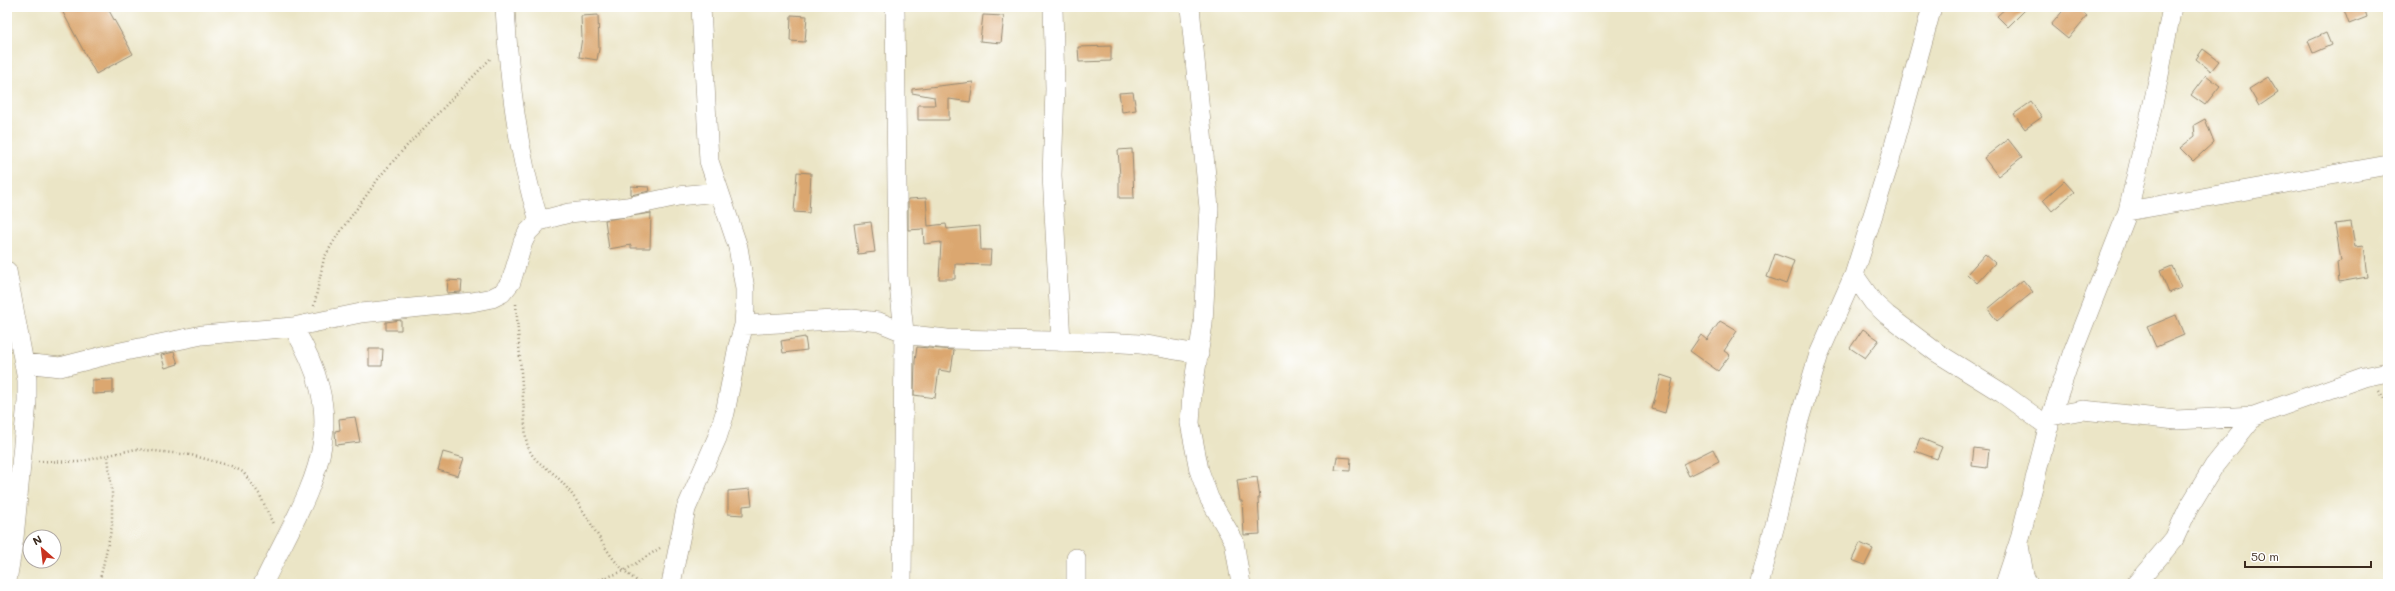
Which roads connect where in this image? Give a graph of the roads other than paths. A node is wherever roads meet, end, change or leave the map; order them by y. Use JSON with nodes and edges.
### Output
{"nodes":[{"id":1,"x":505,"y":7,"type":"edge"},
{"id":2,"x":701,"y":7,"type":"edge"},
{"id":3,"x":895,"y":7,"type":"edge"},
{"id":4,"x":1053,"y":7,"type":"edge"},
{"id":5,"x":1190,"y":7,"type":"edge"},
{"id":6,"x":1932,"y":7,"type":"edge"},
{"id":7,"x":2172,"y":7,"type":"edge"},
{"id":8,"x":2388,"y":165,"type":"edge"},
{"id":9,"x":718,"y":192,"type":"junction"},
{"id":10,"x":2128,"y":211,"type":"junction"},
{"id":11,"x":539,"y":221,"type":"junction"},
{"id":12,"x":7,"y":271,"type":"edge"},
{"id":13,"x":1854,"y":274,"type":"junction"},
{"id":14,"x":10,"y":302,"type":"edge"},
{"id":15,"x":301,"y":325,"type":"junction"},
{"id":16,"x":744,"y":325,"type":"junction"},
{"id":17,"x":904,"y":331,"type":"junction"},
{"id":18,"x":1060,"y":342,"type":"junction"},
{"id":19,"x":1199,"y":354,"type":"junction"},
{"id":20,"x":24,"y":363,"type":"junction"},
{"id":21,"x":2388,"y":372,"type":"edge"},
{"id":22,"x":2254,"y":416,"type":"junction"},
{"id":23,"x":2050,"y":422,"type":"junction"},
{"id":24,"x":2019,"y":542,"type":"junction"},
{"id":25,"x":1076,"y":558,"type":"dead end"},
{"id":26,"x":7,"y":581,"type":"edge"},
{"id":27,"x":264,"y":584,"type":"edge"},
{"id":28,"x":671,"y":584,"type":"edge"},
{"id":29,"x":902,"y":584,"type":"edge"},
{"id":30,"x":1076,"y":584,"type":"edge"},
{"id":31,"x":1241,"y":584,"type":"edge"},
{"id":32,"x":1759,"y":584,"type":"edge"},
{"id":33,"x":2005,"y":584,"type":"edge"},
{"id":34,"x":2028,"y":584,"type":"edge"},
{"id":35,"x":2136,"y":584,"type":"edge"}],
"edges":[{"from":1,"to":11,"type":"street"},
{"from":2,"to":9,"type":"street"},
{"from":3,"to":17,"type":"street"},
{"from":4,"to":18,"type":"street"},
{"from":5,"to":19,"type":"street"},
{"from":6,"to":13,"type":"street"},
{"from":7,"to":10,"type":"street"},
{"from":8,"to":10,"type":"street"},
{"from":9,"to":11,"type":"street"},
{"from":9,"to":16,"type":"street"},
{"from":10,"to":23,"type":"street"},
{"from":11,"to":15,"type":"street"},
{"from":12,"to":14,"type":"street"},
{"from":13,"to":23,"type":"street"},
{"from":13,"to":32,"type":"street"},
{"from":14,"to":20,"type":"street"},
{"from":15,"to":20,"type":"street"},
{"from":15,"to":27,"type":"street"},
{"from":16,"to":17,"type":"street"},
{"from":16,"to":28,"type":"street"},
{"from":17,"to":18,"type":"street"},
{"from":17,"to":29,"type":"street"},
{"from":18,"to":19,"type":"street"},
{"from":19,"to":31,"type":"street"},
{"from":20,"to":26,"type":"street"},
{"from":21,"to":22,"type":"street"},
{"from":22,"to":23,"type":"street"},
{"from":22,"to":35,"type":"street"},
{"from":23,"to":24,"type":"street"},
{"from":24,"to":33,"type":"street"},
{"from":24,"to":34,"type":"street"},
{"from":25,"to":30,"type":"street"}]}
